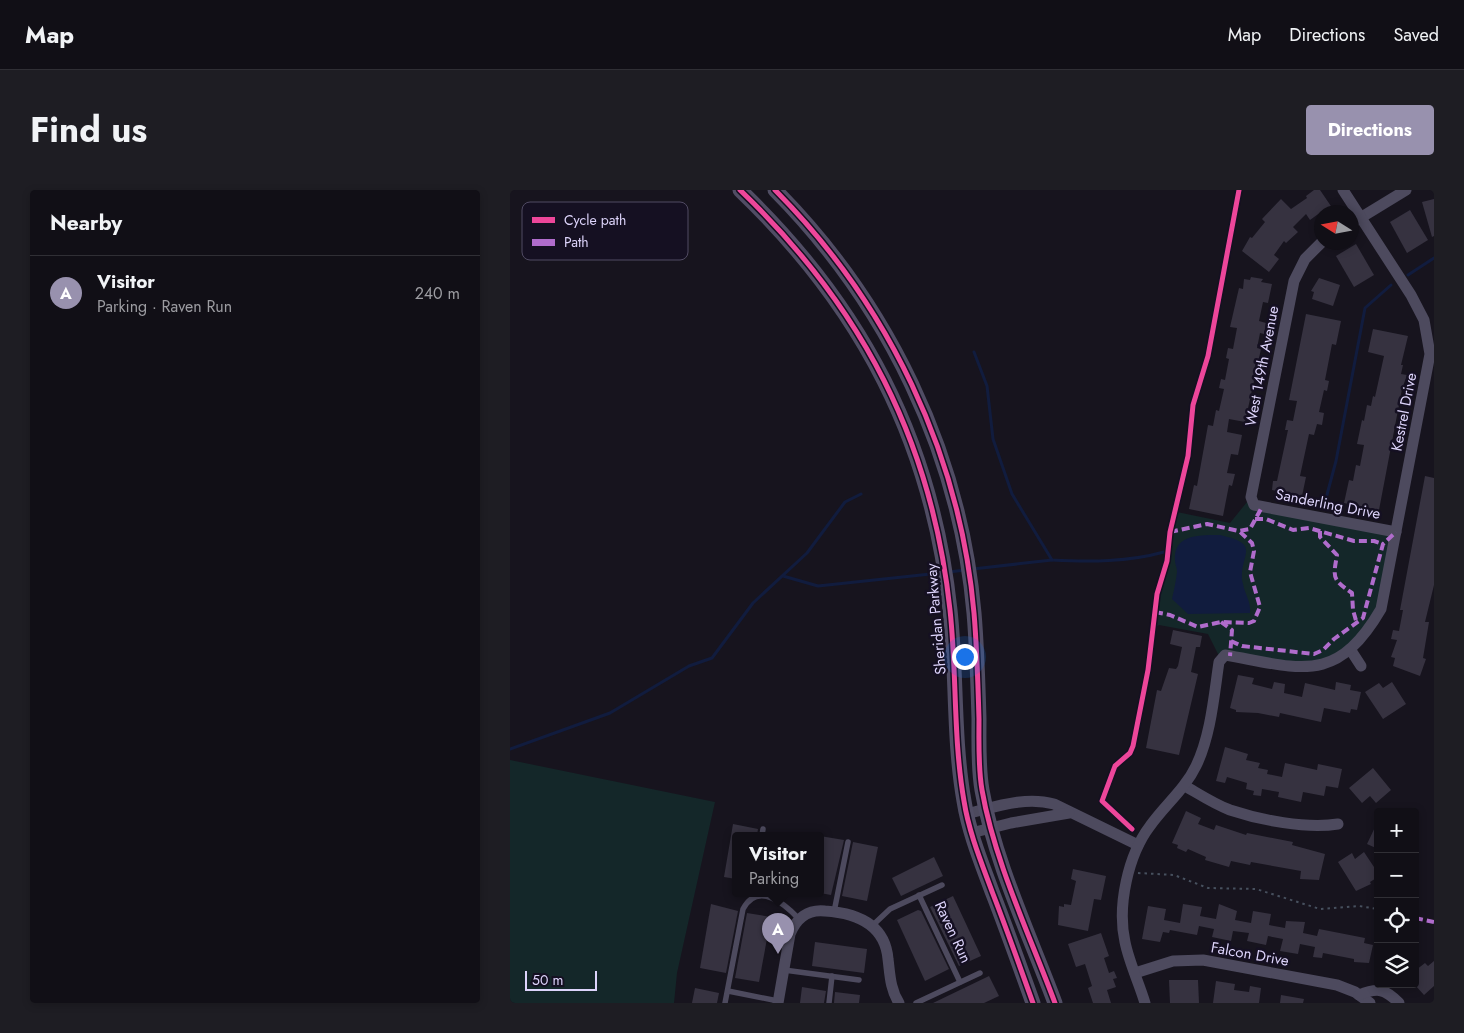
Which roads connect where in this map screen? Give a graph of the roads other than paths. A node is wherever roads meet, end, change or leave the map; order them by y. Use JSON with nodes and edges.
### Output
{"nodes":[{"id":1,"x":740,"y":190,"type":"edge"},
{"id":2,"x":775,"y":190,"type":"edge"},
{"id":3,"x":1343,"y":190,"type":"edge"},
{"id":4,"x":1406,"y":190,"type":"edge"},
{"id":5,"x":1350,"y":205,"type":"edge"},
{"id":6,"x":1359,"y":218,"type":"edge"},
{"id":7,"x":1359,"y":224,"type":"edge"},
{"id":8,"x":1314,"y":250,"type":"edge"},
{"id":9,"x":1254,"y":505,"type":"joint"},
{"id":10,"x":1396,"y":532,"type":"junction"},
{"id":11,"x":1350,"y":649,"type":"junction"},
{"id":12,"x":1361,"y":666,"type":"dead end"},
{"id":13,"x":1184,"y":786,"type":"junction"},
{"id":14,"x":986,"y":809,"type":"junction"},
{"id":15,"x":1069,"y":813,"type":"junction"},
{"id":16,"x":966,"y":814,"type":"junction"},
{"id":17,"x":1338,"y":824,"type":"dead end"},
{"id":18,"x":990,"y":827,"type":"junction"},
{"id":19,"x":971,"y":833,"type":"junction"},
{"id":20,"x":848,"y":842,"type":"dead end"},
{"id":21,"x":1138,"y":845,"type":"junction"},
{"id":22,"x":942,"y":885,"type":"dead end"},
{"id":23,"x":919,"y":895,"type":"junction"},
{"id":24,"x":753,"y":897,"type":"edge"},
{"id":25,"x":765,"y":897,"type":"edge"},
{"id":26,"x":834,"y":912,"type":"junction"},
{"id":27,"x":799,"y":919,"type":"junction"},
{"id":28,"x":873,"y":925,"type":"junction"},
{"id":29,"x":784,"y":970,"type":"junction"},
{"id":30,"x":980,"y":973,"type":"dead end"},
{"id":31,"x":1135,"y":973,"type":"junction"},
{"id":32,"x":832,"y":976,"type":"junction"},
{"id":33,"x":859,"y":980,"type":"dead end"},
{"id":34,"x":960,"y":982,"type":"junction"},
{"id":35,"x":728,"y":991,"type":"junction"},
{"id":36,"x":1359,"y":995,"type":"junction"},
{"id":37,"x":778,"y":1002,"type":"edge"},
{"id":38,"x":725,"y":1003,"type":"edge"},
{"id":39,"x":829,"y":1003,"type":"edge"},
{"id":40,"x":899,"y":1003,"type":"edge"},
{"id":41,"x":916,"y":1003,"type":"edge"},
{"id":42,"x":1033,"y":1003,"type":"edge"},
{"id":43,"x":1055,"y":1003,"type":"edge"},
{"id":44,"x":1146,"y":1003,"type":"edge"},
{"id":45,"x":1370,"y":1003,"type":"edge"},
{"id":46,"x":1400,"y":1003,"type":"edge"}],
"edges":[{"from":1,"to":16,"type":"main road","name":"Sheridan Parkway"},
{"from":2,"to":14,"type":"main road"},
{"from":3,"to":5,"type":"street","name":"Kestrel Drive"},
{"from":4,"to":6,"type":"street"},
{"from":7,"to":10,"type":"street","name":"Kestrel Drive"},
{"from":8,"to":9,"type":"street","name":"West 149th Avenue"},
{"from":9,"to":10,"type":"street","name":"Sanderling Drive"},
{"from":10,"to":11,"type":"street","name":"Kestrel Drive"},
{"from":11,"to":12,"type":"street"},
{"from":11,"to":13,"type":"street","name":"Kestrel Drive"},
{"from":13,"to":17,"type":"street"},
{"from":13,"to":21,"type":"street","name":"Kestrel Drive"},
{"from":14,"to":15,"type":"street"},
{"from":14,"to":16,"type":"street"},
{"from":14,"to":18,"type":"main road"},
{"from":15,"to":18,"type":"street"},
{"from":15,"to":21,"type":"street"},
{"from":16,"to":19,"type":"main road","name":"Sheridan Parkway"},
{"from":18,"to":19,"type":"street"},
{"from":18,"to":43,"type":"main road"},
{"from":19,"to":42,"type":"main road","name":"Sheridan Parkway"},
{"from":20,"to":26,"type":"lane"},
{"from":21,"to":31,"type":"street","name":"Kestrel Drive"},
{"from":22,"to":23,"type":"lane","name":"Raven Run"},
{"from":23,"to":28,"type":"lane","name":"Raven Run"},
{"from":23,"to":34,"type":"lane","name":"Raven Run"},
{"from":24,"to":35,"type":"lane"},
{"from":25,"to":27,"type":"lane"},
{"from":26,"to":27,"type":"street"},
{"from":26,"to":28,"type":"street"},
{"from":27,"to":29,"type":"street"},
{"from":28,"to":40,"type":"street"},
{"from":29,"to":32,"type":"lane"},
{"from":29,"to":37,"type":"street"},
{"from":30,"to":34,"type":"lane","name":"Raven Run"},
{"from":31,"to":36,"type":"street","name":"Falcon Drive"},
{"from":31,"to":44,"type":"street","name":"Kestrel Drive"},
{"from":32,"to":33,"type":"lane"},
{"from":32,"to":39,"type":"lane"},
{"from":34,"to":41,"type":"lane","name":"Raven Run"},
{"from":35,"to":37,"type":"lane"},
{"from":35,"to":38,"type":"lane"},
{"from":36,"to":45,"type":"street","name":"Falcon Drive"},
{"from":36,"to":46,"type":"street"}]}
